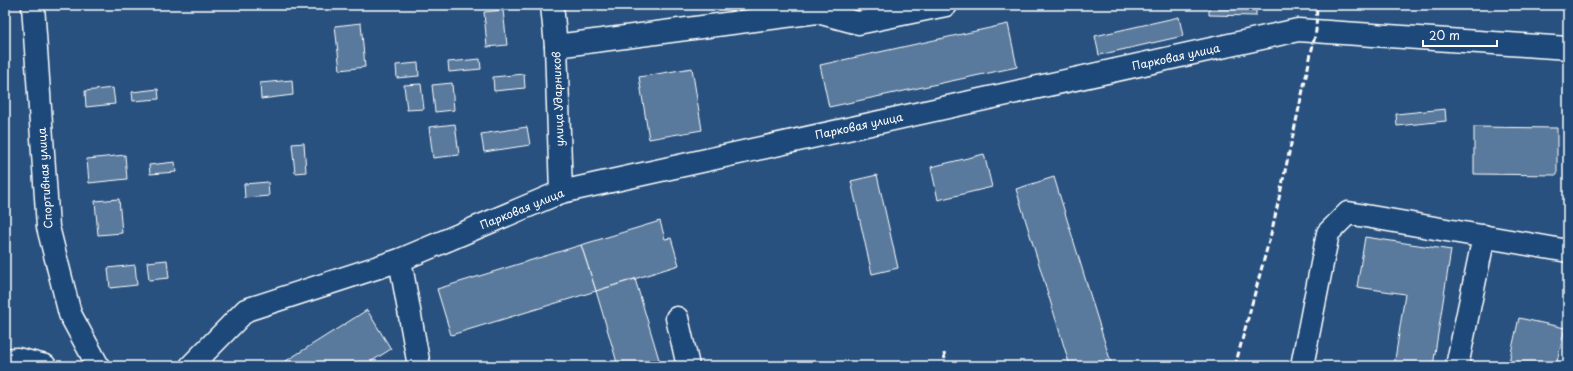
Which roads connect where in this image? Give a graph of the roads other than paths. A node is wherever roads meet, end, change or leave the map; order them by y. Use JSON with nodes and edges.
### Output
{"nodes":[{"id":1,"x":33,"y":5,"type":"edge"},
{"id":2,"x":552,"y":5,"type":"edge"},
{"id":3,"x":946,"y":5,"type":"edge"},
{"id":4,"x":817,"y":8,"type":"edge"},
{"id":5,"x":556,"y":46,"type":"junction"},
{"id":6,"x":1568,"y":48,"type":"edge"},
{"id":7,"x":561,"y":192,"type":"junction"},
{"id":8,"x":1484,"y":236,"type":"junction"},
{"id":9,"x":1568,"y":251,"type":"edge"},
{"id":10,"x":400,"y":260,"type":"junction"},
{"id":11,"x":677,"y":318,"type":"dead end"},
{"id":12,"x":5,"y":360,"type":"edge"},
{"id":13,"x":45,"y":366,"type":"edge"},
{"id":14,"x":98,"y":366,"type":"edge"},
{"id":15,"x":191,"y":366,"type":"edge"},
{"id":16,"x":419,"y":366,"type":"edge"},
{"id":17,"x":688,"y":366,"type":"edge"},
{"id":18,"x":1302,"y":366,"type":"edge"},
{"id":19,"x":1457,"y":366,"type":"edge"}],
"edges":[{"from":1,"to":14,"type":"street","name":"Спортивная улица"},
{"from":2,"to":5,"type":"street","name":"улица Ударников"},
{"from":3,"to":4,"type":"street"},
{"from":4,"to":5,"type":"street"},
{"from":5,"to":7,"type":"street","name":"улица Ударников"},
{"from":6,"to":7,"type":"street","name":"Парковая улица"},
{"from":7,"to":10,"type":"street","name":"Парковая улица"},
{"from":8,"to":9,"type":"street"},
{"from":8,"to":18,"type":"street"},
{"from":8,"to":19,"type":"street"},
{"from":10,"to":15,"type":"street","name":"Парковая улица"},
{"from":10,"to":16,"type":"street"},
{"from":11,"to":17,"type":"street"},
{"from":12,"to":13,"type":"street"}]}
